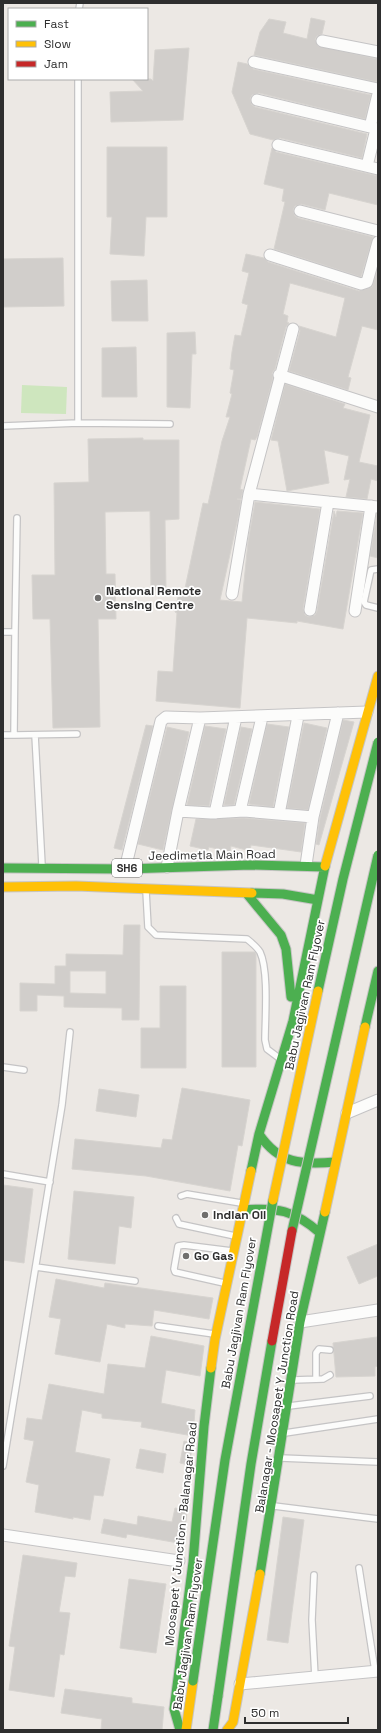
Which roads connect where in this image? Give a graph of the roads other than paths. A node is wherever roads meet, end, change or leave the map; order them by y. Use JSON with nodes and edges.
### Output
{"nodes":[{"id":1,"x":322,"y":41,"type":"dead end"},
{"id":2,"x":378,"y":52,"type":"edge"},
{"id":3,"x":254,"y":62,"type":"dead end"},
{"id":4,"x":78,"y":80,"type":"edge"},
{"id":5,"x":378,"y":89,"type":"edge"},
{"id":6,"x":378,"y":94,"type":"edge"},
{"id":7,"x":257,"y":100,"type":"dead end"},
{"id":8,"x":375,"y":128,"type":"edge"},
{"id":9,"x":278,"y":145,"type":"dead end"},
{"id":10,"x":367,"y":166,"type":"junction"},
{"id":11,"x":378,"y":169,"type":"edge"},
{"id":12,"x":300,"y":211,"type":"dead end"},
{"id":13,"x":378,"y":230,"type":"edge"},
{"id":14,"x":378,"y":242,"type":"edge"},
{"id":15,"x":270,"y":255,"type":"dead end"},
{"id":16,"x":293,"y":330,"type":"dead end"},
{"id":17,"x":279,"y":375,"type":"junction"},
{"id":18,"x":378,"y":407,"type":"edge"},
{"id":19,"x":78,"y":424,"type":"junction"},
{"id":20,"x":170,"y":424,"type":"dead end"},
{"id":21,"x":3,"y":426,"type":"edge"},
{"id":22,"x":249,"y":494,"type":"junction"},
{"id":23,"x":328,"y":502,"type":"junction"},
{"id":24,"x":374,"y":507,"type":"edge"},
{"id":25,"x":17,"y":518,"type":"dead end"},
{"id":26,"x":378,"y":569,"type":"edge"},
{"id":27,"x":232,"y":594,"type":"dead end"},
{"id":28,"x":378,"y":608,"type":"edge"},
{"id":29,"x":310,"y":610,"type":"dead end"},
{"id":30,"x":355,"y":611,"type":"dead end"},
{"id":31,"x":3,"y":632,"type":"edge"},
{"id":32,"x":15,"y":632,"type":"junction"},
{"id":33,"x":378,"y":676,"type":"edge"},
{"id":34,"x":367,"y":712,"type":"junction"},
{"id":35,"x":338,"y":713,"type":"junction"},
{"id":36,"x":298,"y":716,"type":"junction"},
{"id":37,"x":236,"y":717,"type":"junction"},
{"id":38,"x":262,"y":717,"type":"junction"},
{"id":39,"x":200,"y":718,"type":"junction"},
{"id":40,"x":14,"y":734,"type":"junction"},
{"id":41,"x":35,"y":734,"type":"junction"},
{"id":42,"x":77,"y":734,"type":"dead end"},
{"id":43,"x":3,"y":735,"type":"edge"},
{"id":44,"x":378,"y":742,"type":"edge"},
{"id":45,"x":178,"y":811,"type":"junction"},
{"id":46,"x":240,"y":811,"type":"junction"},
{"id":47,"x":215,"y":813,"type":"junction"},
{"id":48,"x":279,"y":814,"type":"junction"},
{"id":49,"x":313,"y":817,"type":"junction"},
{"id":50,"x":378,"y":855,"type":"edge"},
{"id":51,"x":306,"y":865,"type":"junction"},
{"id":52,"x":167,"y":867,"type":"junction"},
{"id":53,"x":326,"y":867,"type":"junction"},
{"id":54,"x":3,"y":868,"type":"edge"},
{"id":55,"x":42,"y":868,"type":"junction"},
{"id":56,"x":125,"y":868,"type":"junction"},
{"id":57,"x":3,"y":887,"type":"edge"},
{"id":58,"x":146,"y":889,"type":"junction"},
{"id":59,"x":247,"y":894,"type":"junction"},
{"id":60,"x":318,"y":900,"type":"junction"},
{"id":61,"x":378,"y":971,"type":"edge"},
{"id":62,"x":376,"y":984,"type":"edge"},
{"id":63,"x":293,"y":1020,"type":"junction"},
{"id":64,"x":70,"y":1032,"type":"dead end"},
{"id":65,"x":281,"y":1060,"type":"junction"},
{"id":66,"x":3,"y":1066,"type":"edge"},
{"id":67,"x":24,"y":1070,"type":"dead end"},
{"id":68,"x":378,"y":1100,"type":"edge"},
{"id":69,"x":346,"y":1113,"type":"junction"},
{"id":70,"x":258,"y":1134,"type":"junction"},
{"id":71,"x":336,"y":1162,"type":"junction"},
{"id":72,"x":3,"y":1174,"type":"edge"},
{"id":73,"x":50,"y":1182,"type":"junction"},
{"id":74,"x":181,"y":1196,"type":"dead end"},
{"id":75,"x":244,"y":1207,"type":"junction"},
{"id":76,"x":176,"y":1218,"type":"dead end"},
{"id":77,"x":320,"y":1234,"type":"junction"},
{"id":78,"x":238,"y":1236,"type":"junction"},
{"id":79,"x":234,"y":1251,"type":"junction"},
{"id":80,"x":36,"y":1267,"type":"junction"},
{"id":81,"x":135,"y":1281,"type":"dead end"},
{"id":82,"x":228,"y":1284,"type":"junction"},
{"id":83,"x":378,"y":1310,"type":"edge"},
{"id":84,"x":300,"y":1322,"type":"junction"},
{"id":85,"x":158,"y":1326,"type":"dead end"},
{"id":86,"x":216,"y":1337,"type":"junction"},
{"id":87,"x":330,"y":1350,"type":"dead end"},
{"id":88,"x":330,"y":1375,"type":"dead end"},
{"id":89,"x":316,"y":1379,"type":"junction"},
{"id":90,"x":291,"y":1380,"type":"junction"},
{"id":91,"x":370,"y":1396,"type":"dead end"},
{"id":92,"x":287,"y":1406,"type":"junction"},
{"id":93,"x":378,"y":1419,"type":"edge"},
{"id":94,"x":283,"y":1433,"type":"junction"},
{"id":95,"x":279,"y":1458,"type":"junction"},
{"id":96,"x":378,"y":1462,"type":"edge"},
{"id":97,"x":3,"y":1466,"type":"edge"},
{"id":98,"x":272,"y":1505,"type":"junction"},
{"id":99,"x":378,"y":1519,"type":"edge"},
{"id":100,"x":3,"y":1535,"type":"edge"},
{"id":101,"x":180,"y":1561,"type":"joint"},
{"id":102,"x":193,"y":1562,"type":"junction"},
{"id":103,"x":359,"y":1568,"type":"dead end"},
{"id":104,"x":314,"y":1575,"type":"dead end"},
{"id":105,"x":376,"y":1671,"type":"edge"},
{"id":106,"x":315,"y":1677,"type":"junction"},
{"id":107,"x":240,"y":1684,"type":"junction"},
{"id":108,"x":180,"y":1730,"type":"edge"},
{"id":109,"x":186,"y":1730,"type":"edge"},
{"id":110,"x":213,"y":1730,"type":"edge"},
{"id":111,"x":227,"y":1730,"type":"edge"}],
"edges":[{"from":1,"to":2,"type":"street"},
{"from":3,"to":5,"type":"street"},
{"from":4,"to":19,"type":"lane"},
{"from":6,"to":8,"type":"street"},
{"from":7,"to":8,"type":"street"},
{"from":8,"to":10,"type":"street"},
{"from":9,"to":10,"type":"street"},
{"from":10,"to":11,"type":"street"},
{"from":12,"to":13,"type":"street"},
{"from":14,"to":15,"type":"street"},
{"from":16,"to":17,"type":"street"},
{"from":17,"to":18,"type":"street"},
{"from":17,"to":22,"type":"street"},
{"from":19,"to":20,"type":"lane"},
{"from":19,"to":21,"type":"lane"},
{"from":22,"to":23,"type":"street"},
{"from":22,"to":27,"type":"street"},
{"from":23,"to":24,"type":"street"},
{"from":23,"to":29,"type":"street"},
{"from":24,"to":30,"type":"street"},
{"from":25,"to":32,"type":"lane"},
{"from":26,"to":28,"type":"lane"},
{"from":31,"to":32,"type":"lane"},
{"from":32,"to":40,"type":"lane"},
{"from":33,"to":34,"type":"main road","name":"Moosapet Y Junction - Balanagar Road"},
{"from":34,"to":35,"type":"street"},
{"from":34,"to":53,"type":"main road","name":"Moosapet Y Junction - Balanagar Road"},
{"from":35,"to":36,"type":"street"},
{"from":35,"to":49,"type":"street"},
{"from":36,"to":38,"type":"street"},
{"from":36,"to":48,"type":"street"},
{"from":37,"to":38,"type":"street"},
{"from":37,"to":39,"type":"street"},
{"from":37,"to":47,"type":"street"},
{"from":38,"to":46,"type":"street"},
{"from":39,"to":45,"type":"street"},
{"from":39,"to":56,"type":"street"},
{"from":40,"to":41,"type":"lane"},
{"from":40,"to":43,"type":"lane"},
{"from":41,"to":42,"type":"lane"},
{"from":41,"to":55,"type":"lane"},
{"from":44,"to":109,"type":"main road","name":"Babu Jagjivan Ram Flyover","bridge":true},
{"from":45,"to":47,"type":"street"},
{"from":45,"to":52,"type":"street"},
{"from":46,"to":47,"type":"street"},
{"from":46,"to":48,"type":"street"},
{"from":48,"to":49,"type":"street"},
{"from":49,"to":51,"type":"street"},
{"from":50,"to":110,"type":"main road","bridge":true},
{"from":51,"to":52,"type":"main road","name":"Jeedimetla Main Road","number":"SH6"},
{"from":51,"to":53,"type":"main road","name":"Jeedimetla Main Road","number":"SH6"},
{"from":52,"to":56,"type":"main road","name":"Jeedimetla Main Road","number":"SH6"},
{"from":53,"to":60,"type":"main road","name":"Moosapet Y Junction - Balanagar Road"},
{"from":54,"to":55,"type":"main road","name":"Jeedimetla Main Road","number":"SH6"},
{"from":55,"to":56,"type":"main road","name":"Jeedimetla Main Road","number":"SH6"},
{"from":57,"to":58,"type":"main road","number":"SH6"},
{"from":58,"to":59,"type":"main road","number":"SH6"},
{"from":58,"to":65,"type":"lane"},
{"from":59,"to":60,"type":"main road","number":"SH6"},
{"from":59,"to":63,"type":"main road"},
{"from":60,"to":63,"type":"main road","name":"Moosapet Y Junction - Balanagar Road"},
{"from":61,"to":62,"type":"main road","name":"Balanagar - Moosapet Y Junction Road"},
{"from":62,"to":69,"type":"main road","name":"Balanagar - Moosapet Y Junction Road"},
{"from":63,"to":65,"type":"main road","name":"Moosapet Y Junction - Balanagar Road"},
{"from":64,"to":73,"type":"lane"},
{"from":65,"to":70,"type":"main road","name":"Moosapet Y Junction - Balanagar Road"},
{"from":66,"to":67,"type":"lane"},
{"from":68,"to":69,"type":"street"},
{"from":69,"to":71,"type":"main road","name":"Balanagar - Moosapet Y Junction Road"},
{"from":70,"to":71,"type":"main road"},
{"from":70,"to":75,"type":"main road","name":"Moosapet Y Junction - Balanagar Road"},
{"from":71,"to":77,"type":"main road","name":"Balanagar - Moosapet Y Junction Road"},
{"from":72,"to":73,"type":"lane"},
{"from":73,"to":80,"type":"lane"},
{"from":74,"to":75,"type":"lane"},
{"from":75,"to":77,"type":"main road"},
{"from":75,"to":78,"type":"main road","name":"Moosapet Y Junction - Balanagar Road"},
{"from":76,"to":78,"type":"lane"},
{"from":77,"to":84,"type":"main road","name":"Balanagar - Moosapet Y Junction Road"},
{"from":78,"to":79,"type":"main road","name":"Moosapet Y Junction - Balanagar Road"},
{"from":79,"to":82,"type":"main road","name":"Moosapet Y Junction - Balanagar Road"},
{"from":79,"to":82,"type":"lane"},
{"from":80,"to":81,"type":"lane"},
{"from":80,"to":97,"type":"lane"},
{"from":82,"to":86,"type":"main road","name":"Moosapet Y Junction - Balanagar Road"},
{"from":83,"to":84,"type":"street"},
{"from":84,"to":90,"type":"main road","name":"Balanagar - Moosapet Y Junction Road"},
{"from":85,"to":86,"type":"lane"},
{"from":86,"to":102,"type":"main road","name":"Moosapet Y Junction - Balanagar Road"},
{"from":87,"to":89,"type":"lane"},
{"from":88,"to":89,"type":"lane"},
{"from":89,"to":90,"type":"lane"},
{"from":90,"to":92,"type":"main road","name":"Balanagar - Moosapet Y Junction Road"},
{"from":91,"to":92,"type":"lane"},
{"from":92,"to":94,"type":"main road","name":"Balanagar - Moosapet Y Junction Road"},
{"from":93,"to":94,"type":"lane"},
{"from":94,"to":95,"type":"main road","name":"Balanagar - Moosapet Y Junction Road"},
{"from":95,"to":96,"type":"lane"},
{"from":95,"to":98,"type":"main road","name":"Balanagar - Moosapet Y Junction Road"},
{"from":98,"to":99,"type":"lane"},
{"from":98,"to":107,"type":"main road","name":"Balanagar - Moosapet Y Junction Road"},
{"from":100,"to":101,"type":"street"},
{"from":101,"to":102,"type":"lane"},
{"from":102,"to":108,"type":"main road","name":"Moosapet Y Junction - Balanagar Road"},
{"from":103,"to":105,"type":"lane"},
{"from":104,"to":106,"type":"lane"},
{"from":105,"to":106,"type":"street"},
{"from":106,"to":107,"type":"street"},
{"from":107,"to":111,"type":"main road","name":"Balanagar - Moosapet Y Junction Road"}]}
